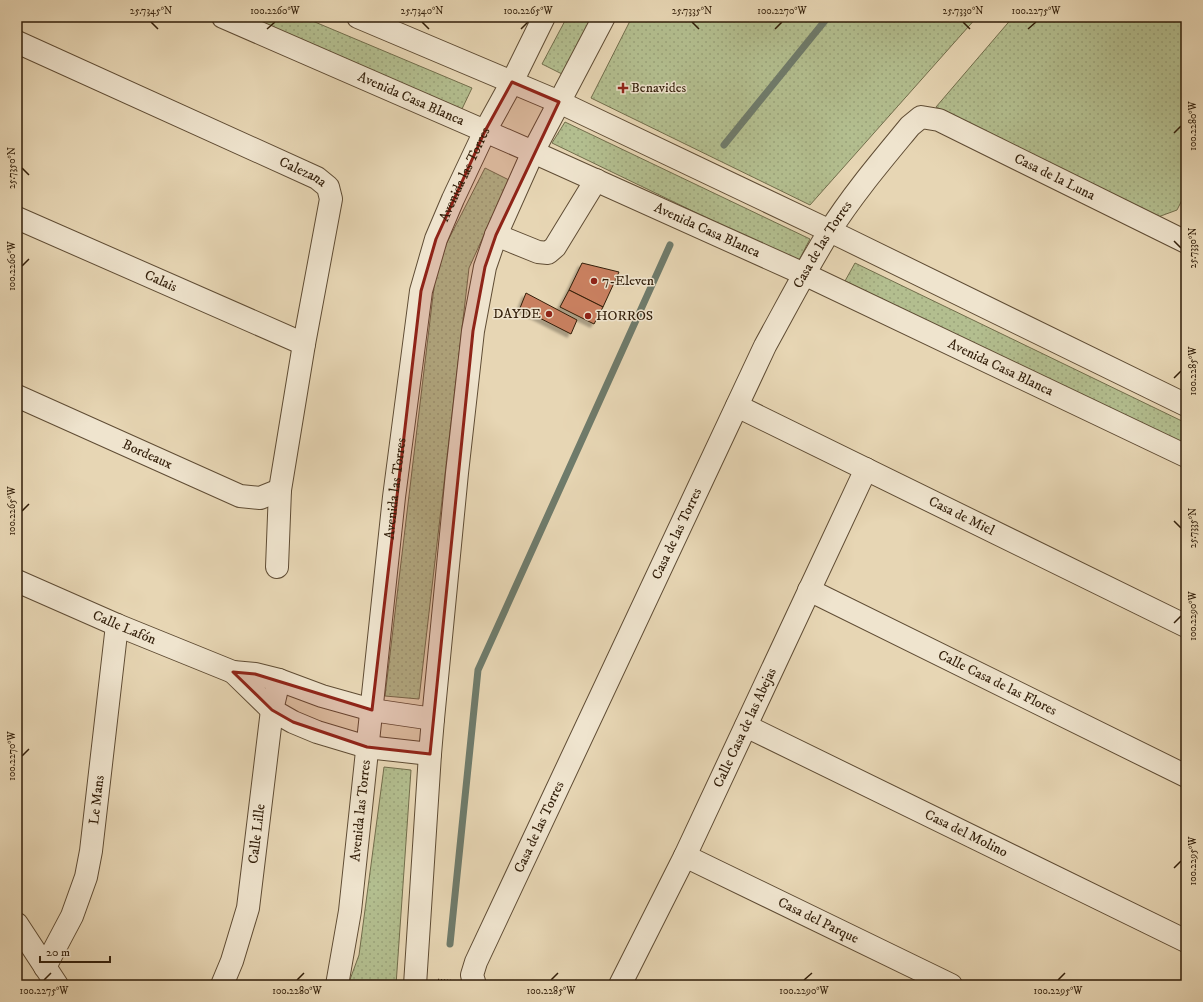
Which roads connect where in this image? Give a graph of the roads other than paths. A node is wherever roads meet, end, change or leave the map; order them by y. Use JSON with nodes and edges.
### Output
{"nodes":[{"id":1,"x":222,"y":17,"type":"edge"},
{"id":2,"x":358,"y":17,"type":"edge"},
{"id":3,"x":544,"y":17,"type":"edge"},
{"id":4,"x":604,"y":17,"type":"edge"},
{"id":5,"x":17,"y":42,"type":"edge"},
{"id":6,"x":512,"y":82,"type":"junction"},
{"id":7,"x":559,"y":102,"type":"junction"},
{"id":8,"x":921,"y":117,"type":"joint"},
{"id":9,"x":485,"y":131,"type":"junction"},
{"id":10,"x":534,"y":152,"type":"junction"},
{"id":11,"x":596,"y":180,"type":"junction"},
{"id":12,"x":17,"y":218,"type":"edge"},
{"id":13,"x":830,"y":231,"type":"junction"},
{"id":14,"x":496,"y":235,"type":"junction"},
{"id":15,"x":1184,"y":235,"type":"edge"},
{"id":16,"x":804,"y":274,"type":"junction"},
{"id":17,"x":304,"y":344,"type":"junction"},
{"id":18,"x":17,"y":396,"type":"edge"},
{"id":19,"x":1186,"y":405,"type":"edge"},
{"id":20,"x":737,"y":406,"type":"junction"},
{"id":21,"x":1186,"y":456,"type":"edge"},
{"id":22,"x":866,"y":469,"type":"junction"},
{"id":23,"x":280,"y":490,"type":"junction"},
{"id":24,"x":277,"y":567,"type":"dead end"},
{"id":25,"x":17,"y":581,"type":"edge"},
{"id":26,"x":809,"y":590,"type":"junction"},
{"id":27,"x":117,"y":625,"type":"junction"},
{"id":28,"x":1186,"y":626,"type":"edge"},
{"id":29,"x":233,"y":672,"type":"junction"},
{"id":30,"x":279,"y":680,"type":"junction"},
{"id":31,"x":272,"y":710,"type":"junction"},
{"id":32,"x":372,"y":710,"type":"junction"},
{"id":33,"x":433,"y":719,"type":"junction"},
{"id":34,"x":746,"y":726,"type":"junction"},
{"id":35,"x":367,"y":747,"type":"junction"},
{"id":36,"x":430,"y":754,"type":"junction"},
{"id":37,"x":1186,"y":776,"type":"edge"},
{"id":38,"x":685,"y":856,"type":"junction"},
{"id":39,"x":17,"y":924,"type":"edge"},
{"id":40,"x":1186,"y":941,"type":"edge"},
{"id":41,"x":45,"y":968,"type":"junction"},
{"id":42,"x":474,"y":980,"type":"edge"},
{"id":43,"x":416,"y":982,"type":"edge"},
{"id":44,"x":57,"y":985,"type":"edge"},
{"id":45,"x":222,"y":985,"type":"edge"},
{"id":46,"x":337,"y":985,"type":"edge"},
{"id":47,"x":620,"y":985,"type":"edge"},
{"id":48,"x":951,"y":985,"type":"edge"}],
"edges":[{"from":1,"to":9,"type":"street","name":"Avenida Casa Blanca"},
{"from":2,"to":6,"type":"street"},
{"from":3,"to":6,"type":"street","name":"Avenida las Torres"},
{"from":4,"to":7,"type":"street"},
{"from":5,"to":17,"type":"street","name":"Calezana"},
{"from":6,"to":7,"type":"street"},
{"from":6,"to":9,"type":"street","name":"Avenida las Torres"},
{"from":7,"to":10,"type":"street"},
{"from":7,"to":13,"type":"street"},
{"from":8,"to":13,"type":"street","name":"Casa de las Torres"},
{"from":8,"to":15,"type":"street","name":"Casa de la Luna"},
{"from":9,"to":10,"type":"street","name":"Avenida Casa Blanca"},
{"from":9,"to":32,"type":"street","name":"Avenida las Torres"},
{"from":10,"to":11,"type":"street","name":"Avenida Casa Blanca"},
{"from":10,"to":14,"type":"street"},
{"from":11,"to":14,"type":"street"},
{"from":11,"to":16,"type":"street","name":"Avenida Casa Blanca"},
{"from":12,"to":17,"type":"street","name":"Calais"},
{"from":13,"to":16,"type":"street","name":"Casa de las Torres"},
{"from":13,"to":19,"type":"street"},
{"from":14,"to":33,"type":"street"},
{"from":16,"to":20,"type":"street","name":"Casa de las Torres"},
{"from":16,"to":21,"type":"street","name":"Avenida Casa Blanca"},
{"from":17,"to":23,"type":"street","name":"Calezana"},
{"from":18,"to":23,"type":"street","name":"Bordeaux"},
{"from":20,"to":22,"type":"street","name":"Casa de Miel"},
{"from":20,"to":42,"type":"street","name":"Casa de las Torres"},
{"from":22,"to":26,"type":"street","name":"Calle Casa de las Abejas"},
{"from":22,"to":28,"type":"street","name":"Casa de Miel"},
{"from":23,"to":24,"type":"street","name":"Calezana"},
{"from":25,"to":27,"type":"street","name":"Calle Lafón"},
{"from":26,"to":34,"type":"street","name":"Calle Casa de las Abejas"},
{"from":26,"to":37,"type":"street","name":"Calle Casa de las Flores"},
{"from":27,"to":29,"type":"street","name":"Calle Lafón"},
{"from":27,"to":41,"type":"street","name":"Le Mans"},
{"from":29,"to":30,"type":"street","name":"Calle Lafón"},
{"from":29,"to":31,"type":"street","name":"Calle Lafón"},
{"from":30,"to":31,"type":"street","name":"Calle Lille"},
{"from":30,"to":32,"type":"street","name":"Calle Lafón"},
{"from":31,"to":35,"type":"street","name":"Calle Lafón"},
{"from":31,"to":45,"type":"street","name":"Calle Lille"},
{"from":32,"to":33,"type":"street","name":"Calle Lafón"},
{"from":32,"to":35,"type":"street","name":"Avenida las Torres"},
{"from":33,"to":36,"type":"street"},
{"from":34,"to":38,"type":"street","name":"Calle Casa de las Abejas"},
{"from":34,"to":40,"type":"street","name":"Casa del Molino"},
{"from":35,"to":36,"type":"street","name":"Calle Lafón"},
{"from":35,"to":46,"type":"street","name":"Avenida las Torres"},
{"from":36,"to":43,"type":"street"},
{"from":38,"to":47,"type":"street","name":"Calle Casa de las Abejas"},
{"from":38,"to":48,"type":"street","name":"Casa del Parque"},
{"from":39,"to":41,"type":"street"},
{"from":41,"to":44,"type":"street"}]}
